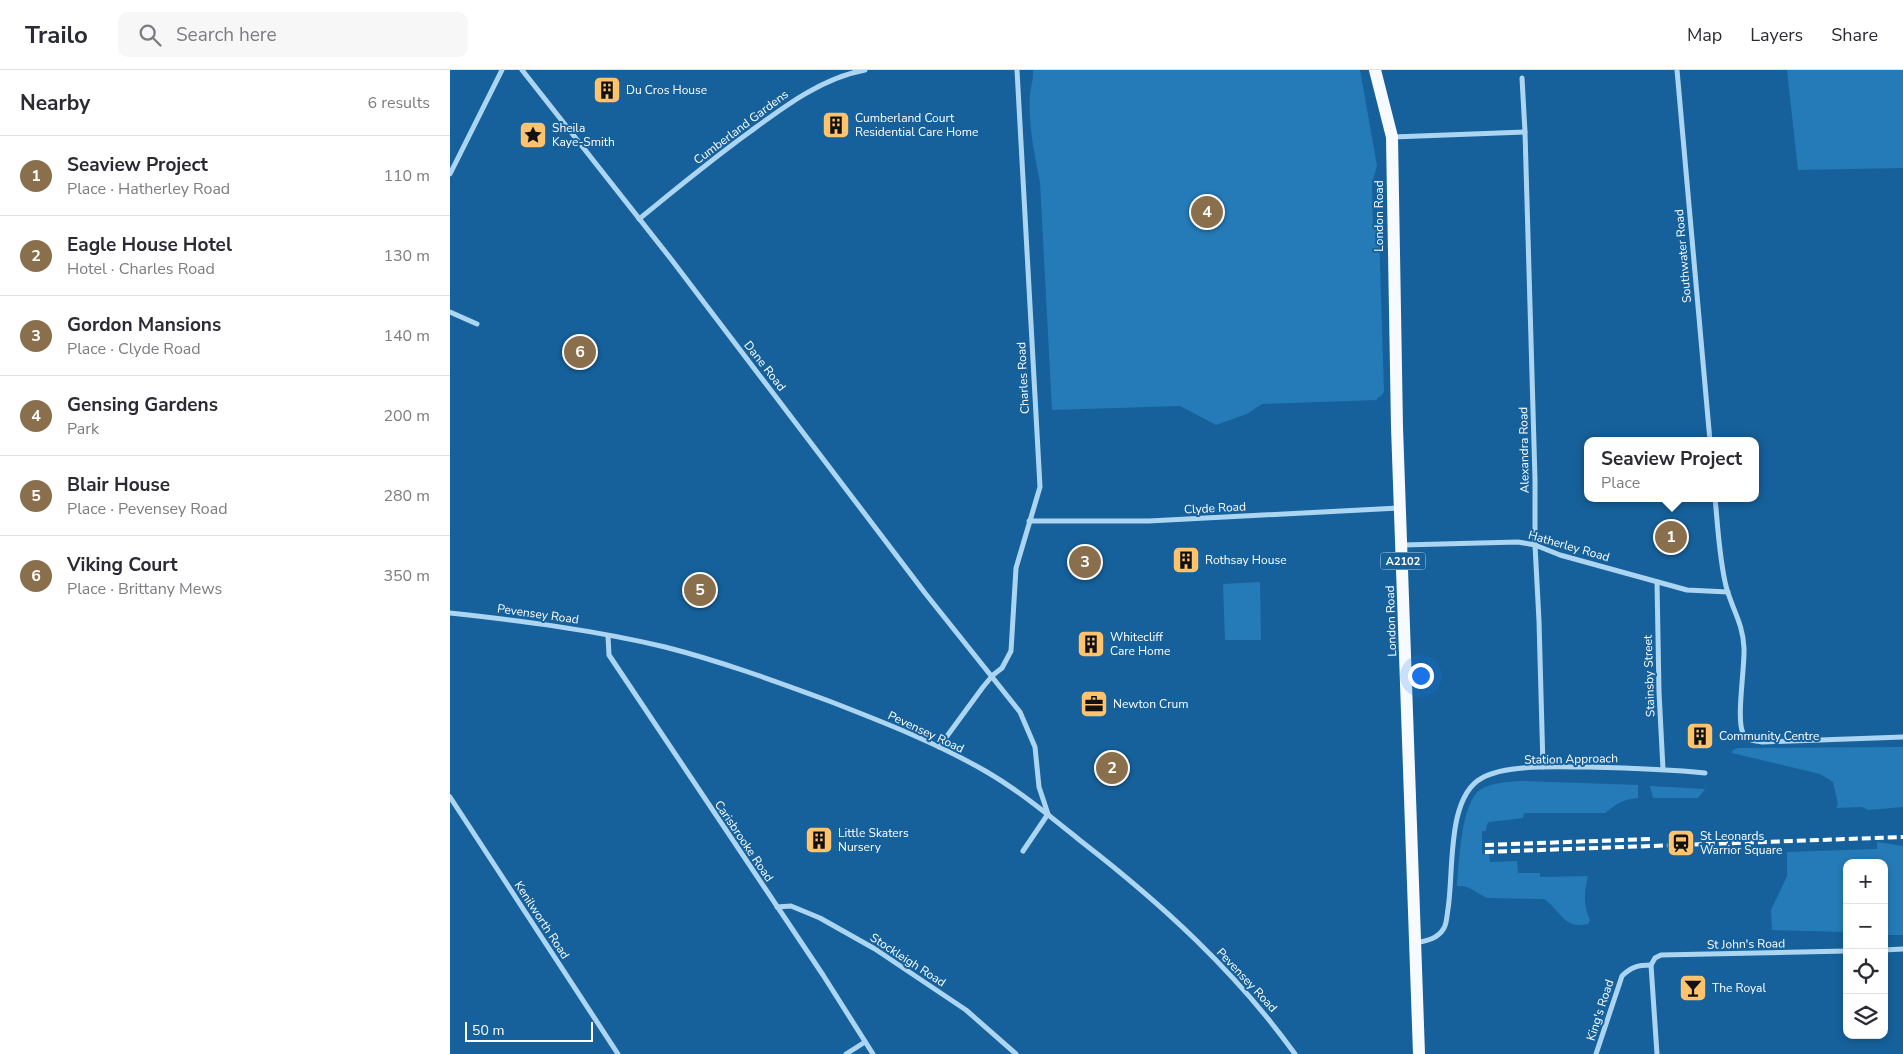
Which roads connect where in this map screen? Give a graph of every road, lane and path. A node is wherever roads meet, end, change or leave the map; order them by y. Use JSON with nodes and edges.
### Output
{"nodes":[{"id":1,"x":502,"y":70,"type":"edge"},
{"id":2,"x":522,"y":70,"type":"edge"},
{"id":3,"x":865,"y":70,"type":"edge"},
{"id":4,"x":1017,"y":70,"type":"edge"},
{"id":5,"x":1375,"y":70,"type":"edge"},
{"id":6,"x":1677,"y":70,"type":"edge"},
{"id":7,"x":1522,"y":78,"type":"dead end"},
{"id":8,"x":1525,"y":132,"type":"junction"},
{"id":9,"x":1392,"y":137,"type":"junction"},
{"id":10,"x":450,"y":174,"type":"edge"},
{"id":11,"x":639,"y":219,"type":"junction"},
{"id":12,"x":450,"y":312,"type":"edge"},
{"id":13,"x":477,"y":324,"type":"dead end"},
{"id":14,"x":1710,"y":437,"type":"edge"},
{"id":15,"x":1715,"y":502,"type":"edge"},
{"id":16,"x":1401,"y":508,"type":"junction"},
{"id":17,"x":1030,"y":521,"type":"junction"},
{"id":18,"x":1402,"y":545,"type":"junction"},
{"id":19,"x":1535,"y":545,"type":"junction"},
{"id":20,"x":1657,"y":582,"type":"junction"},
{"id":21,"x":1728,"y":592,"type":"junction"},
{"id":22,"x":450,"y":614,"type":"edge"},
{"id":23,"x":608,"y":636,"type":"junction"},
{"id":24,"x":993,"y":675,"type":"junction"},
{"id":25,"x":1903,"y":737,"type":"edge"},
{"id":26,"x":939,"y":747,"type":"junction"},
{"id":27,"x":1543,"y":767,"type":"junction"},
{"id":28,"x":1663,"y":769,"type":"junction"},
{"id":29,"x":1705,"y":773,"type":"dead end"},
{"id":30,"x":450,"y":797,"type":"edge"},
{"id":31,"x":1048,"y":814,"type":"junction"},
{"id":32,"x":1023,"y":851,"type":"dead end"},
{"id":33,"x":777,"y":907,"type":"junction"},
{"id":34,"x":1414,"y":943,"type":"junction"},
{"id":35,"x":1903,"y":949,"type":"edge"},
{"id":36,"x":1888,"y":950,"type":"edge"},
{"id":37,"x":1843,"y":951,"type":"edge"},
{"id":38,"x":1651,"y":964,"type":"junction"},
{"id":39,"x":865,"y":1042,"type":"junction"},
{"id":40,"x":618,"y":1054,"type":"edge"},
{"id":41,"x":846,"y":1054,"type":"edge"},
{"id":42,"x":873,"y":1054,"type":"edge"},
{"id":43,"x":1016,"y":1054,"type":"edge"},
{"id":44,"x":1295,"y":1054,"type":"edge"},
{"id":45,"x":1419,"y":1054,"type":"edge"},
{"id":46,"x":1596,"y":1054,"type":"edge"},
{"id":47,"x":1657,"y":1054,"type":"edge"}],
"edges":[{"from":1,"to":10,"type":"street"},
{"from":2,"to":11,"type":"street","name":"Dane Road"},
{"from":3,"to":11,"type":"street","name":"Cumberland Gardens"},
{"from":4,"to":17,"type":"street","name":"Charles Road"},
{"from":5,"to":9,"type":"main road","name":"London Road","number":"A2102"},
{"from":6,"to":14,"type":"street","name":"Southwater Road"},
{"from":7,"to":8,"type":"street","name":"Alexandra Road"},
{"from":8,"to":9,"type":"street"},
{"from":8,"to":19,"type":"street","name":"Alexandra Road"},
{"from":9,"to":16,"type":"main road","name":"London Road","number":"A2102"},
{"from":11,"to":24,"type":"street","name":"Dane Road"},
{"from":12,"to":13,"type":"street"},
{"from":15,"to":21,"type":"street"},
{"from":16,"to":17,"type":"street","name":"Clyde Road"},
{"from":16,"to":18,"type":"main road","name":"London Road","number":"A2102"},
{"from":17,"to":24,"type":"street","name":"Charles Road"},
{"from":18,"to":19,"type":"street","name":"Hatherley Road"},
{"from":18,"to":34,"type":"main road","name":"London Road","number":"A2102"},
{"from":19,"to":20,"type":"street","name":"Hatherley Road"},
{"from":19,"to":27,"type":"street","name":"Alexandra Road"},
{"from":20,"to":21,"type":"street","name":"Hatherley Road"},
{"from":20,"to":28,"type":"street","name":"Stainsby Street"},
{"from":21,"to":25,"type":"street"},
{"from":22,"to":23,"type":"street","name":"Pevensey Road"},
{"from":23,"to":26,"type":"street","name":"Pevensey Road"},
{"from":23,"to":33,"type":"street","name":"Carisbrooke Road"},
{"from":24,"to":26,"type":"street","name":"Charles Road"},
{"from":24,"to":31,"type":"street"},
{"from":26,"to":31,"type":"street","name":"Pevensey Road"},
{"from":27,"to":28,"type":"street","name":"Station Approach"},
{"from":27,"to":34,"type":"street","name":"Station Approach"},
{"from":28,"to":29,"type":"street","name":"Station Approach"},
{"from":30,"to":40,"type":"street","name":"Kenilworth Road"},
{"from":31,"to":32,"type":"street"},
{"from":31,"to":44,"type":"street","name":"Pevensey Road"},
{"from":33,"to":39,"type":"street","name":"Carisbrooke Road"},
{"from":33,"to":43,"type":"street","name":"Stockleigh Road"},
{"from":34,"to":45,"type":"main road","name":"London Road","number":"A2102"},
{"from":35,"to":36,"type":"street"},
{"from":37,"to":38,"type":"street","name":"St John's Road"},
{"from":38,"to":46,"type":"street","name":"King's Road"},
{"from":38,"to":47,"type":"street"},
{"from":39,"to":41,"type":"street"},
{"from":39,"to":42,"type":"street","name":"Carisbrooke Road"}]}
